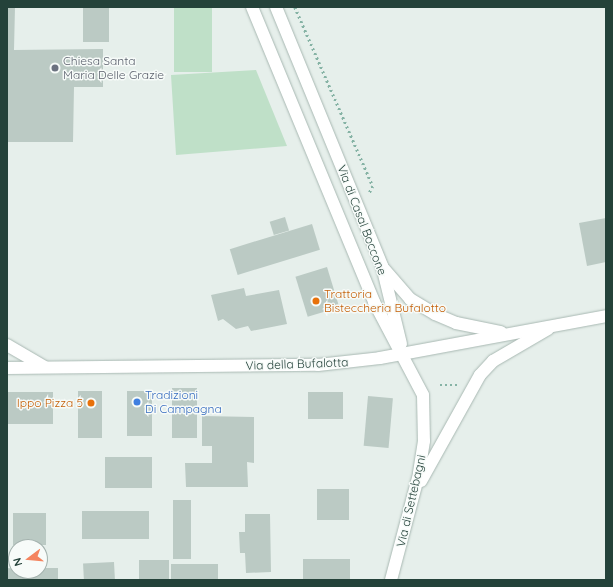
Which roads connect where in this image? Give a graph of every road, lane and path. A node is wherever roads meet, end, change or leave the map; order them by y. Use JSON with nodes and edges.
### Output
{"nodes":[{"id":1,"x":252,"y":7,"type":"edge"},
{"id":2,"x":276,"y":7,"type":"edge"},
{"id":3,"x":295,"y":7,"type":"edge"},
{"id":4,"x":360,"y":210,"type":"junction"},
{"id":5,"x":382,"y":266,"type":"junction"},
{"id":6,"x":606,"y":316,"type":"edge"},
{"id":7,"x":555,"y":325,"type":"junction"},
{"id":8,"x":508,"y":333,"type":"junction"},
{"id":9,"x":7,"y":345,"type":"edge"},
{"id":10,"x":403,"y":353,"type":"junction"},
{"id":11,"x":45,"y":367,"type":"junction"},
{"id":12,"x":7,"y":368,"type":"edge"},
{"id":13,"x":440,"y":385,"type":"dead end"},
{"id":14,"x":461,"y":385,"type":"dead end"},
{"id":15,"x":415,"y":493,"type":"junction"},
{"id":16,"x":391,"y":580,"type":"edge"}],
"edges":[{"from":1,"to":10,"type":"street","name":"Via di Casal Boccone"},
{"from":2,"to":4,"type":"street","name":"Via di Casal Boccone"},
{"from":3,"to":4,"type":"path"},
{"from":4,"to":5,"type":"street","name":"Via di Casal Boccone"},
{"from":5,"to":8,"type":"street"},
{"from":5,"to":10,"type":"street","name":"Via di Casal Boccone"},
{"from":6,"to":7,"type":"street","name":"Via della Bufalotta"},
{"from":7,"to":8,"type":"street","name":"Via della Bufalotta"},
{"from":7,"to":15,"type":"street"},
{"from":8,"to":10,"type":"street","name":"Via della Bufalotta"},
{"from":9,"to":11,"type":"street"},
{"from":10,"to":11,"type":"street","name":"Via della Bufalotta"},
{"from":10,"to":15,"type":"street","name":"Via di Settebagni"},
{"from":11,"to":12,"type":"street","name":"Via della Bufalotta"},
{"from":13,"to":14,"type":"path"},
{"from":15,"to":16,"type":"street","name":"Via di Settebagni"}]}
